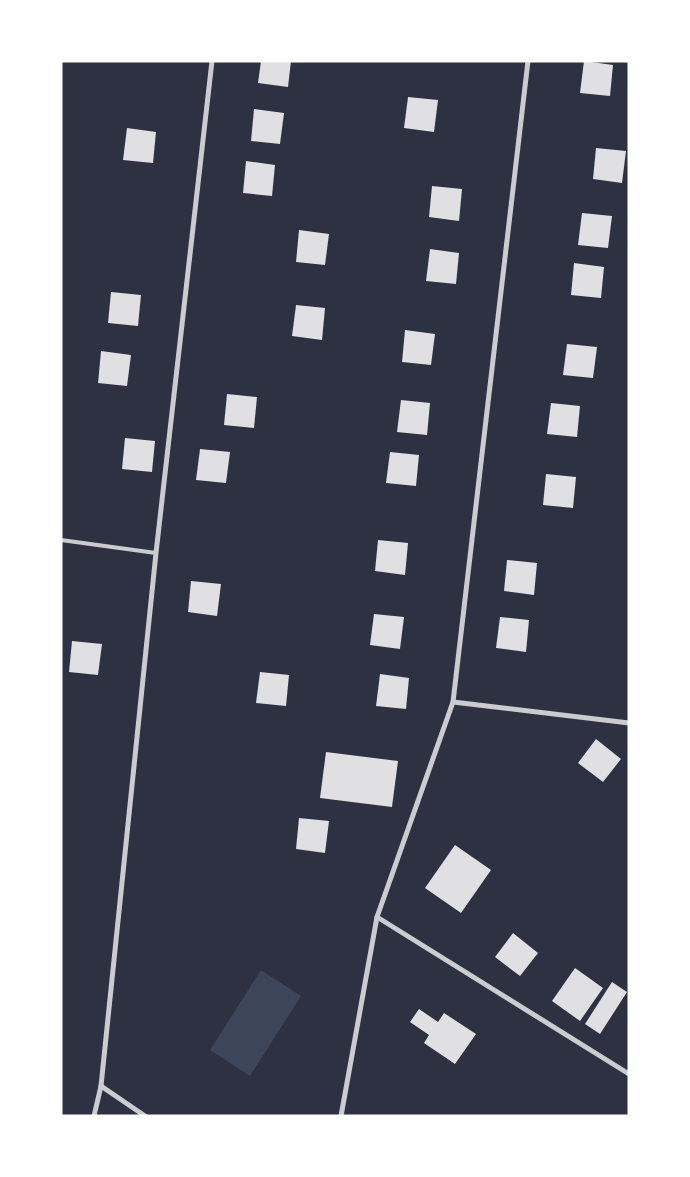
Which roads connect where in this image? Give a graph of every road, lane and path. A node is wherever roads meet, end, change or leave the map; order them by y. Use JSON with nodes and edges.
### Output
{"nodes":[{"id":1,"x":212,"y":61,"type":"edge"},
{"id":2,"x":528,"y":61,"type":"edge"},
{"id":3,"x":61,"y":540,"type":"edge"},
{"id":4,"x":156,"y":553,"type":"junction"},
{"id":5,"x":453,"y":702,"type":"junction"},
{"id":6,"x":629,"y":723,"type":"edge"},
{"id":7,"x":377,"y":917,"type":"junction"},
{"id":8,"x":629,"y":1074,"type":"edge"},
{"id":9,"x":101,"y":1086,"type":"junction"},
{"id":10,"x":94,"y":1116,"type":"edge"},
{"id":11,"x":145,"y":1116,"type":"edge"},
{"id":12,"x":341,"y":1116,"type":"edge"}],
"edges":[{"from":1,"to":4,"type":"street"},
{"from":2,"to":5,"type":"street"},
{"from":3,"to":4,"type":"lane"},
{"from":4,"to":9,"type":"street"},
{"from":5,"to":6,"type":"street"},
{"from":5,"to":7,"type":"street"},
{"from":7,"to":8,"type":"street"},
{"from":7,"to":12,"type":"street"},
{"from":9,"to":10,"type":"street"},
{"from":9,"to":11,"type":"street"}]}
